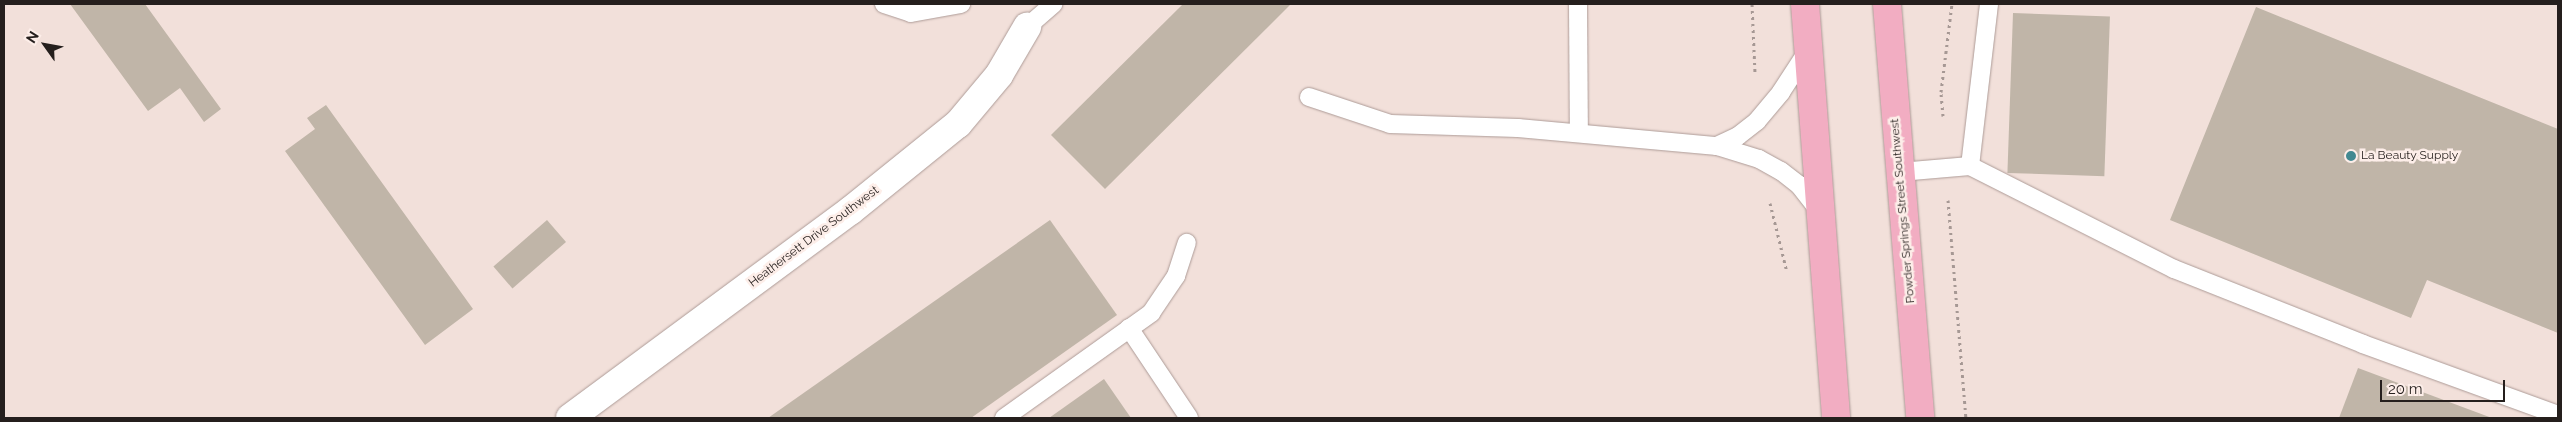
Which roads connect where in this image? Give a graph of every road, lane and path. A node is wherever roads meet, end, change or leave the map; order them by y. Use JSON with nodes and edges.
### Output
{"nodes":[{"id":1,"x":884,"y":4,"type":"edge"},
{"id":2,"x":961,"y":4,"type":"edge"},
{"id":3,"x":1053,"y":4,"type":"edge"},
{"id":4,"x":1578,"y":4,"type":"edge"},
{"id":5,"x":1752,"y":4,"type":"edge"},
{"id":6,"x":1805,"y":4,"type":"edge"},
{"id":7,"x":1887,"y":4,"type":"edge"},
{"id":8,"x":1952,"y":4,"type":"edge"},
{"id":9,"x":1989,"y":4,"type":"edge"},
{"id":10,"x":1027,"y":27,"type":"joint"},
{"id":11,"x":1808,"y":49,"type":"junction"},
{"id":12,"x":1309,"y":97,"type":"dead end"},
{"id":13,"x":1757,"y":121,"type":"junction"},
{"id":14,"x":1579,"y":133,"type":"junction"},
{"id":15,"x":1717,"y":146,"type":"junction"},
{"id":16,"x":1759,"y":159,"type":"junction"},
{"id":17,"x":1970,"y":166,"type":"junction"},
{"id":18,"x":1946,"y":168,"type":"junction"},
{"id":19,"x":1900,"y":172,"type":"junction"},
{"id":20,"x":1821,"y":213,"type":"junction"},
{"id":21,"x":1187,"y":243,"type":"dead end"},
{"id":22,"x":1788,"y":278,"type":"dead end"},
{"id":23,"x":1129,"y":328,"type":"junction"},
{"id":24,"x":2558,"y":415,"type":"edge"},
{"id":25,"x":576,"y":417,"type":"edge"},
{"id":26,"x":1004,"y":418,"type":"edge"},
{"id":27,"x":1189,"y":418,"type":"edge"},
{"id":28,"x":1836,"y":418,"type":"edge"},
{"id":29,"x":1920,"y":418,"type":"edge"},
{"id":30,"x":1966,"y":418,"type":"edge"}],
"edges":[{"from":1,"to":2,"type":"lane"},
{"from":3,"to":10,"type":"lane"},
{"from":4,"to":14,"type":"lane"},
{"from":5,"to":13,"type":"path"},
{"from":6,"to":11,"type":"main road"},
{"from":7,"to":19,"type":"main road","name":"Powder Springs Street Southwest"},
{"from":8,"to":18,"type":"path"},
{"from":9,"to":17,"type":"lane"},
{"from":10,"to":25,"type":"street","name":"Heathersett Drive Southwest"},
{"from":11,"to":13,"type":"lane"},
{"from":11,"to":20,"type":"main road"},
{"from":12,"to":14,"type":"lane"},
{"from":13,"to":15,"type":"lane"},
{"from":14,"to":15,"type":"lane"},
{"from":15,"to":16,"type":"lane"},
{"from":16,"to":20,"type":"lane"},
{"from":16,"to":22,"type":"path"},
{"from":17,"to":18,"type":"lane"},
{"from":17,"to":24,"type":"lane"},
{"from":18,"to":19,"type":"lane"},
{"from":18,"to":30,"type":"path"},
{"from":19,"to":29,"type":"main road","name":"Powder Springs Street Southwest"},
{"from":20,"to":28,"type":"main road"},
{"from":21,"to":23,"type":"lane"},
{"from":23,"to":26,"type":"lane"},
{"from":23,"to":27,"type":"lane"}]}
